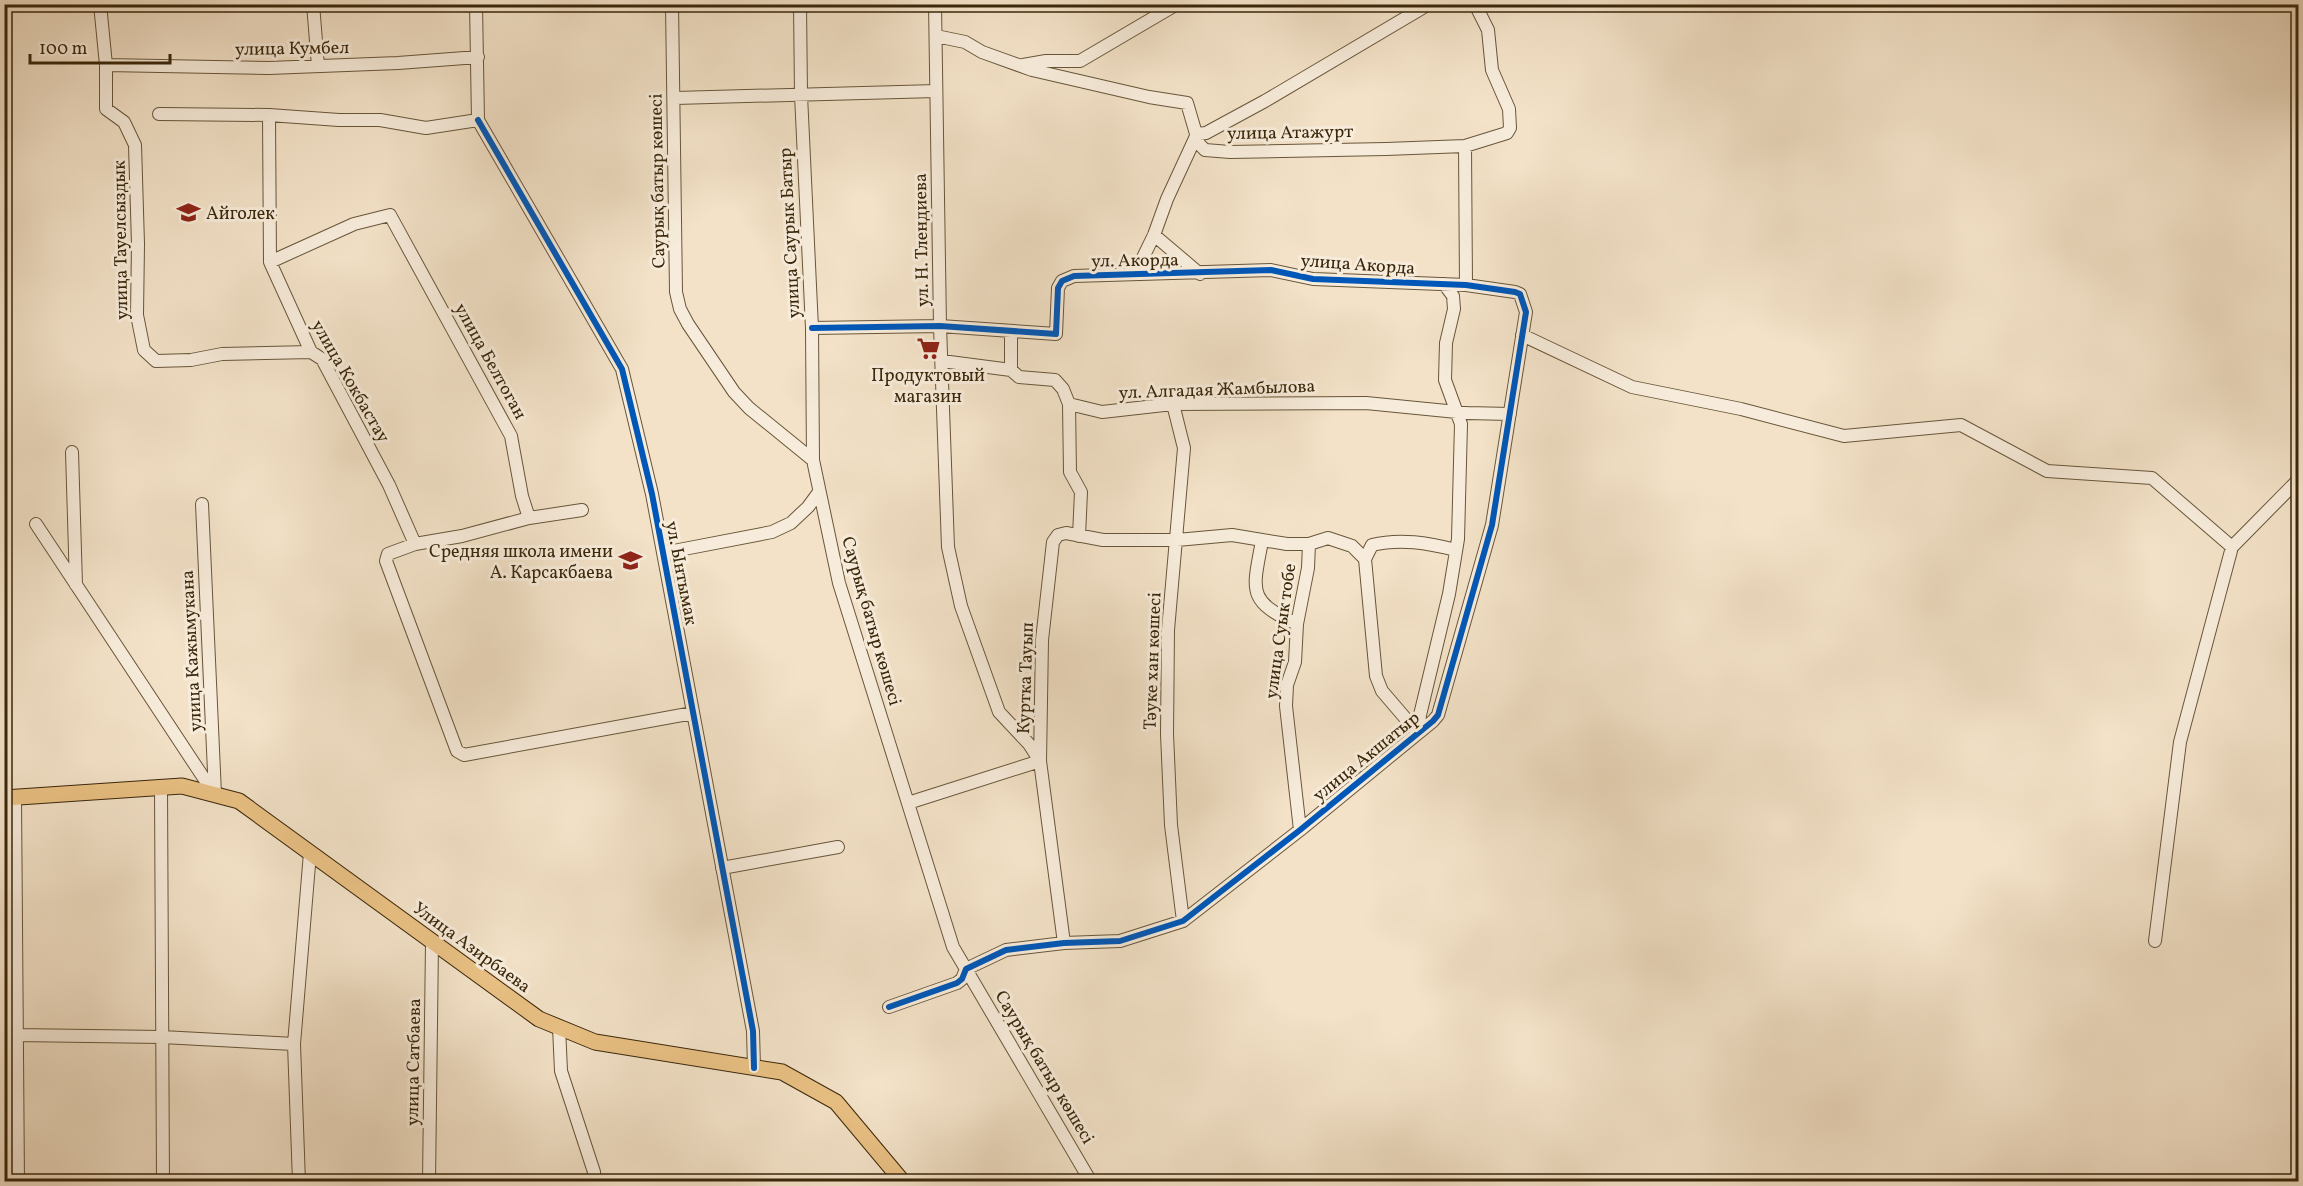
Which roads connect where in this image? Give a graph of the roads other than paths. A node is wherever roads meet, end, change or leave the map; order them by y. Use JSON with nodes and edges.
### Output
{"nodes":[{"id":1,"x":100,"y":4,"type":"edge"},
{"id":2,"x":313,"y":4,"type":"edge"},
{"id":3,"x":476,"y":4,"type":"edge"},
{"id":4,"x":672,"y":4,"type":"edge"},
{"id":5,"x":800,"y":4,"type":"edge"},
{"id":6,"x":935,"y":4,"type":"edge"},
{"id":7,"x":1177,"y":4,"type":"edge"},
{"id":8,"x":1429,"y":4,"type":"edge"},
{"id":9,"x":1475,"y":4,"type":"edge"},
{"id":10,"x":936,"y":36,"type":"junction"},
{"id":11,"x":478,"y":57,"type":"junction"},
{"id":12,"x":106,"y":65,"type":"junction"},
{"id":13,"x":318,"y":66,"type":"junction"},
{"id":14,"x":1020,"y":66,"type":"junction"},
{"id":15,"x":936,"y":91,"type":"junction"},
{"id":16,"x":801,"y":95,"type":"junction"},
{"id":17,"x":675,"y":98,"type":"junction"},
{"id":18,"x":159,"y":114,"type":"dead end"},
{"id":19,"x":269,"y":115,"type":"junction"},
{"id":20,"x":478,"y":120,"type":"junction"},
{"id":21,"x":1197,"y":134,"type":"junction"},
{"id":22,"x":1465,"y":146,"type":"junction"},
{"id":23,"x":1154,"y":235,"type":"junction"},
{"id":24,"x":270,"y":262,"type":"junction"},
{"id":25,"x":1135,"y":274,"type":"junction"},
{"id":26,"x":1200,"y":274,"type":"junction"},
{"id":27,"x":1444,"y":284,"type":"junction"},
{"id":28,"x":1466,"y":285,"type":"junction"},
{"id":29,"x":1515,"y":292,"type":"joint"},
{"id":30,"x":940,"y":326,"type":"junction"},
{"id":31,"x":812,"y":328,"type":"junction"},
{"id":32,"x":1011,"y":332,"type":"junction"},
{"id":33,"x":1522,"y":335,"type":"junction"},
{"id":34,"x":311,"y":352,"type":"junction"},
{"id":35,"x":942,"y":362,"type":"junction"},
{"id":36,"x":1011,"y":370,"type":"junction"},
{"id":37,"x":1069,"y":404,"type":"junction"},
{"id":38,"x":1173,"y":404,"type":"junction"},
{"id":39,"x":1457,"y":412,"type":"junction"},
{"id":40,"x":1510,"y":414,"type":"junction"},
{"id":41,"x":72,"y":452,"type":"dead end"},
{"id":42,"x":813,"y":460,"type":"junction"},
{"id":43,"x":2298,"y":480,"type":"edge"},
{"id":44,"x":819,"y":492,"type":"junction"},
{"id":45,"x":202,"y":504,"type":"dead end"},
{"id":46,"x":582,"y":510,"type":"dead end"},
{"id":47,"x":529,"y":518,"type":"junction"},
{"id":48,"x":36,"y":524,"type":"dead end"},
{"id":49,"x":1079,"y":536,"type":"junction"},
{"id":50,"x":1177,"y":540,"type":"junction"},
{"id":51,"x":1262,"y":541,"type":"junction"},
{"id":52,"x":415,"y":544,"type":"junction"},
{"id":53,"x":1310,"y":544,"type":"junction"},
{"id":54,"x":2232,"y":547,"type":"junction"},
{"id":55,"x":1456,"y":550,"type":"junction"},
{"id":56,"x":663,"y":553,"type":"junction"},
{"id":57,"x":1365,"y":559,"type":"junction"},
{"id":58,"x":76,"y":585,"type":"junction"},
{"id":59,"x":1297,"y":624,"type":"junction"},
{"id":60,"x":693,"y":713,"type":"junction"},
{"id":61,"x":1418,"y":733,"type":"junction"},
{"id":62,"x":1040,"y":761,"type":"junction"},
{"id":63,"x":161,"y":788,"type":"junction"},
{"id":64,"x":215,"y":795,"type":"junction"},
{"id":65,"x":10,"y":798,"type":"edge"},
{"id":66,"x":908,"y":803,"type":"junction"},
{"id":67,"x":1300,"y":830,"type":"junction"},
{"id":68,"x":838,"y":847,"type":"dead end"},
{"id":69,"x":310,"y":853,"type":"junction"},
{"id":70,"x":722,"y":868,"type":"junction"},
{"id":71,"x":1183,"y":921,"type":"junction"},
{"id":72,"x":2155,"y":941,"type":"dead end"},
{"id":73,"x":432,"y":943,"type":"junction"},
{"id":74,"x":1064,"y":943,"type":"junction"},
{"id":75,"x":966,"y":969,"type":"junction"},
{"id":76,"x":889,"y":1007,"type":"dead end"},
{"id":77,"x":559,"y":1027,"type":"junction"},
{"id":78,"x":16,"y":1035,"type":"junction"},
{"id":79,"x":162,"y":1037,"type":"junction"},
{"id":80,"x":294,"y":1044,"type":"junction"},
{"id":81,"x":754,"y":1068,"type":"junction"},
{"id":82,"x":18,"y":1182,"type":"edge"},
{"id":83,"x":163,"y":1182,"type":"edge"},
{"id":84,"x":299,"y":1182,"type":"edge"},
{"id":85,"x":429,"y":1182,"type":"edge"},
{"id":86,"x":594,"y":1182,"type":"edge"},
{"id":87,"x":903,"y":1182,"type":"edge"},
{"id":88,"x":1091,"y":1182,"type":"edge"}],
"edges":[{"from":1,"to":12,"type":"street","name":"улица Тауелсыздык"},
{"from":2,"to":13,"type":"street"},
{"from":3,"to":11,"type":"street"},
{"from":4,"to":17,"type":"street","name":"Саурық батыр көшесі"},
{"from":5,"to":16,"type":"street","name":"улица Саурык Батыр"},
{"from":6,"to":10,"type":"street","name":"ул. Н. Тлендиева"},
{"from":7,"to":14,"type":"street"},
{"from":8,"to":21,"type":"street"},
{"from":9,"to":22,"type":"street","name":"улица Атажурт"},
{"from":10,"to":14,"type":"street","name":"улица Атажурт"},
{"from":10,"to":15,"type":"street","name":"ул. Н. Тлендиева"},
{"from":11,"to":13,"type":"street","name":"улица Кумбел"},
{"from":11,"to":20,"type":"street"},
{"from":12,"to":13,"type":"street","name":"улица Кумбел"},
{"from":12,"to":34,"type":"street","name":"улица Тауелсыздык"},
{"from":14,"to":21,"type":"street","name":"улица Атажурт"},
{"from":15,"to":16,"type":"street"},
{"from":15,"to":30,"type":"street","name":"ул. Н. Тлендиева"},
{"from":16,"to":17,"type":"street"},
{"from":16,"to":31,"type":"street","name":"улица Саурык Батыр"},
{"from":17,"to":42,"type":"street","name":"Саурық батыр көшесі"},
{"from":18,"to":19,"type":"street"},
{"from":19,"to":20,"type":"street"},
{"from":19,"to":24,"type":"street","name":"улица Кокбастау"},
{"from":20,"to":56,"type":"street","name":"ул. Ынтымак"},
{"from":21,"to":22,"type":"street","name":"улица Атажурт"},
{"from":21,"to":23,"type":"street"},
{"from":22,"to":28,"type":"street"},
{"from":23,"to":25,"type":"street"},
{"from":23,"to":26,"type":"street"},
{"from":24,"to":34,"type":"street","name":"улица Кокбастау"},
{"from":24,"to":47,"type":"street","name":"улица Белтоган"},
{"from":25,"to":26,"type":"street","name":"ул. Акорда"},
{"from":25,"to":32,"type":"street","name":"ул. Акорда"},
{"from":26,"to":27,"type":"street","name":"улица Акорда"},
{"from":27,"to":28,"type":"street","name":"улица Акорда"},
{"from":27,"to":39,"type":"street"},
{"from":28,"to":29,"type":"street","name":"улица Акорда"},
{"from":29,"to":33,"type":"street","name":"улица Акшатыр"},
{"from":30,"to":31,"type":"street","name":"ул. Акорда"},
{"from":30,"to":32,"type":"street","name":"ул. Акорда"},
{"from":30,"to":35,"type":"street","name":"ул. Н. Тлендиева"},
{"from":31,"to":42,"type":"street","name":"улица Саурык Батыр"},
{"from":32,"to":36,"type":"street"},
{"from":33,"to":40,"type":"street","name":"улица Акшатыр"},
{"from":33,"to":54,"type":"street"},
{"from":34,"to":52,"type":"street","name":"улица Кокбастау"},
{"from":35,"to":36,"type":"street"},
{"from":35,"to":62,"type":"street","name":"ул. Н. Тлендиева"},
{"from":36,"to":37,"type":"street"},
{"from":37,"to":38,"type":"street","name":"ул. Алгадая Жамбылова"},
{"from":37,"to":49,"type":"street"},
{"from":38,"to":39,"type":"street","name":"ул. Алгадая Жамбылова"},
{"from":38,"to":50,"type":"street","name":"Тәуке хан көшесі"},
{"from":39,"to":40,"type":"street","name":"ул. Алгадая Жамбылова"},
{"from":39,"to":55,"type":"street"},
{"from":40,"to":61,"type":"street","name":"улица Акшатыр"},
{"from":41,"to":58,"type":"street"},
{"from":42,"to":44,"type":"street","name":"Саурық батыр көшесі"},
{"from":43,"to":54,"type":"street"},
{"from":44,"to":56,"type":"street"},
{"from":44,"to":66,"type":"street","name":"Саурық батыр көшесі"},
{"from":45,"to":64,"type":"street","name":"улица Кажымукана"},
{"from":46,"to":47,"type":"street"},
{"from":47,"to":52,"type":"street"},
{"from":48,"to":58,"type":"street"},
{"from":49,"to":50,"type":"street","name":"Куртка Тауып"},
{"from":49,"to":62,"type":"street","name":"Куртка Тауып"},
{"from":50,"to":51,"type":"street","name":"Куртка Тауып"},
{"from":50,"to":71,"type":"street","name":"Тәуке хан көшесі"},
{"from":51,"to":53,"type":"street","name":"Куртка Тауып"},
{"from":51,"to":59,"type":"street"},
{"from":52,"to":60,"type":"street"},
{"from":53,"to":57,"type":"street","name":"Куртка Тауып"},
{"from":53,"to":59,"type":"street","name":"улица Суык тобе"},
{"from":54,"to":72,"type":"street"},
{"from":55,"to":57,"type":"street"},
{"from":55,"to":61,"type":"street"},
{"from":56,"to":60,"type":"street","name":"ул. Ынтымак"},
{"from":57,"to":61,"type":"street"},
{"from":58,"to":64,"type":"street"},
{"from":59,"to":67,"type":"street","name":"улица Суык тобе"},
{"from":60,"to":70,"type":"street","name":"ул. Ынтымак"},
{"from":61,"to":67,"type":"street","name":"улица Акшатыр"},
{"from":62,"to":66,"type":"street"},
{"from":62,"to":74,"type":"street","name":"Куртка Тауып"},
{"from":63,"to":64,"type":"main road","name":"Улица Азирбаева"},
{"from":63,"to":65,"type":"main road","name":"Улица Азирбаева"},
{"from":63,"to":79,"type":"street"},
{"from":64,"to":69,"type":"main road","name":"Улица Азирбаева"},
{"from":65,"to":78,"type":"street"},
{"from":66,"to":75,"type":"street","name":"Саурық батыр көшесі"},
{"from":67,"to":71,"type":"street","name":"улица Акшатыр"},
{"from":68,"to":70,"type":"street"},
{"from":69,"to":73,"type":"main road","name":"Улица Азирбаева"},
{"from":69,"to":80,"type":"street"},
{"from":70,"to":81,"type":"street","name":"ул. Ынтымак"},
{"from":71,"to":74,"type":"street","name":"улица Акшатыр"},
{"from":73,"to":77,"type":"main road","name":"Улица Азирбаева"},
{"from":73,"to":85,"type":"street","name":"улица Сатбаева"},
{"from":74,"to":75,"type":"street","name":"улица Акшатыр"},
{"from":75,"to":76,"type":"street","name":"улица Акшатыр"},
{"from":75,"to":88,"type":"street","name":"Саурық батыр көшесі"},
{"from":77,"to":81,"type":"main road","name":"Улица Азирбаева"},
{"from":77,"to":86,"type":"street"},
{"from":78,"to":79,"type":"street"},
{"from":78,"to":82,"type":"street"},
{"from":79,"to":80,"type":"street"},
{"from":79,"to":83,"type":"street"},
{"from":80,"to":84,"type":"street"},
{"from":81,"to":87,"type":"main road","name":"Улица Азирбаева"}]}
